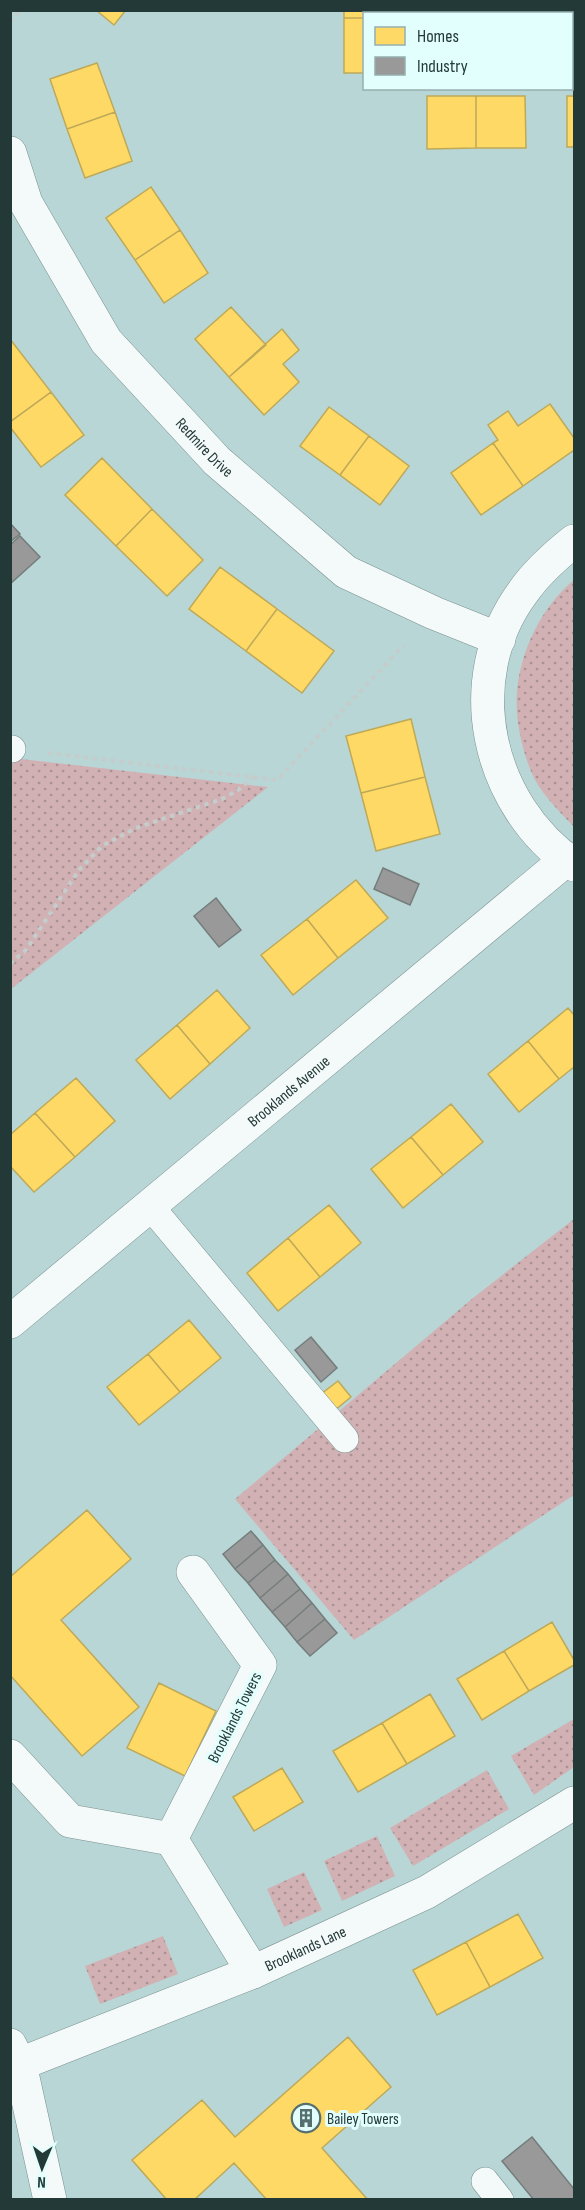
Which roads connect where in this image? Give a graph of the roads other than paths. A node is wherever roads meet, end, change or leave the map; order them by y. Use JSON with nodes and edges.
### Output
{"nodes":[{"id":1,"x":10,"y":153,"type":"edge"},
{"id":2,"x":18,"y":207,"type":"edge"},
{"id":3,"x":574,"y":541,"type":"edge"},
{"id":4,"x":498,"y":639,"type":"junction"},
{"id":5,"x":571,"y":862,"type":"edge"},
{"id":6,"x":150,"y":1206,"type":"junction"},
{"id":7,"x":10,"y":1322,"type":"edge"},
{"id":8,"x":345,"y":1439,"type":"dead end"},
{"id":9,"x":193,"y":1572,"type":"dead end"},
{"id":10,"x":10,"y":1756,"type":"edge"},
{"id":11,"x":574,"y":1803,"type":"edge"},
{"id":12,"x":171,"y":1839,"type":"junction"},
{"id":13,"x":253,"y":1972,"type":"junction"},
{"id":14,"x":15,"y":2055,"type":"edge"},
{"id":15,"x":50,"y":2199,"type":"edge"}],
"edges":[{"from":1,"to":2,"type":"street","name":"Redmire Drive"},
{"from":2,"to":4,"type":"street","name":"Redmire Drive"},
{"from":3,"to":4,"type":"street"},
{"from":4,"to":5,"type":"street"},
{"from":5,"to":6,"type":"street","name":"Brooklands Avenue"},
{"from":6,"to":7,"type":"street","name":"Brooklands Avenue"},
{"from":6,"to":8,"type":"lane"},
{"from":9,"to":12,"type":"street","name":"Brooklands Towers"},
{"from":10,"to":12,"type":"street"},
{"from":11,"to":13,"type":"street","name":"Brooklands Lane"},
{"from":12,"to":13,"type":"street"},
{"from":13,"to":14,"type":"street","name":"Brooklands Lane"},
{"from":14,"to":15,"type":"street"}]}
